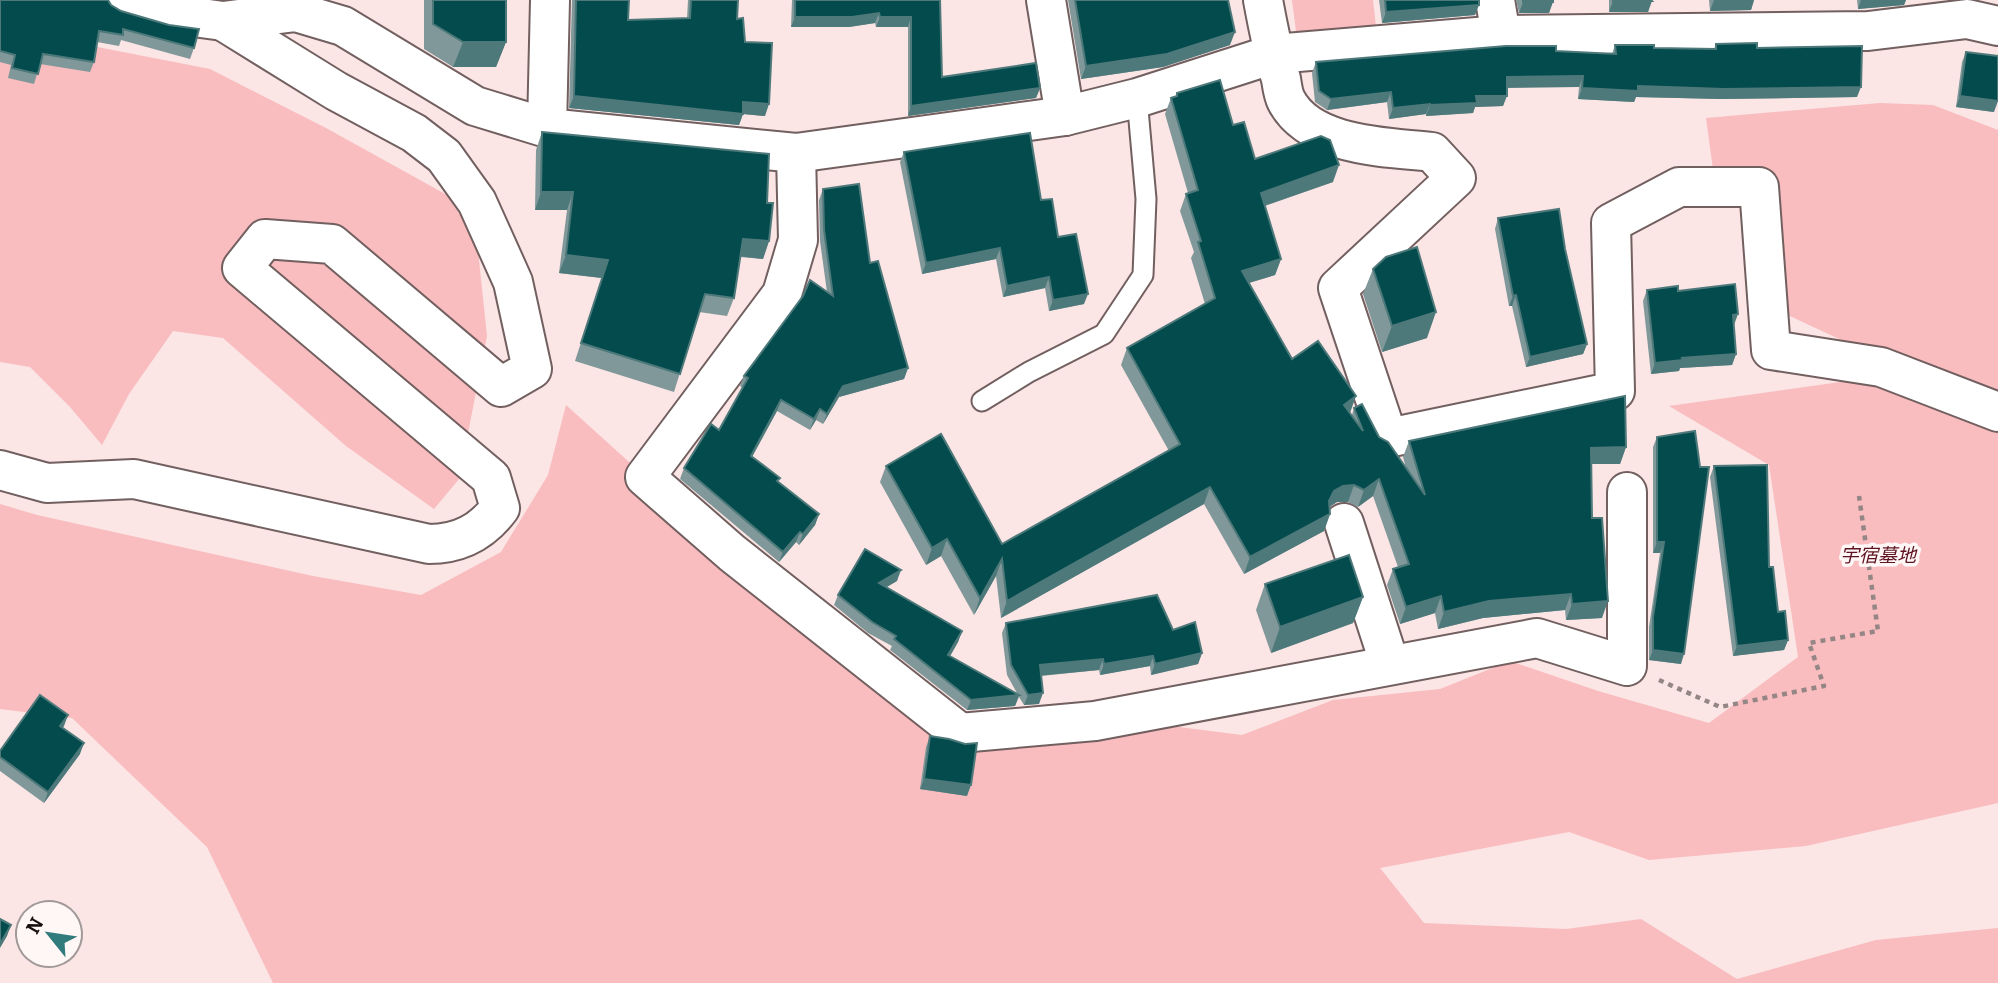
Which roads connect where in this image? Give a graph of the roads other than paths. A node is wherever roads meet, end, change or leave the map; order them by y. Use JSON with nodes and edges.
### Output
{"nodes":[{"id":1,"x":123,"y":0,"type":"edge"},
{"id":2,"x":550,"y":0,"type":"edge"},
{"id":3,"x":1046,"y":0,"type":"edge"},
{"id":4,"x":1263,"y":0,"type":"edge"},
{"id":5,"x":296,"y":6,"type":"edge"},
{"id":6,"x":1980,"y":15,"type":"edge"},
{"id":7,"x":1498,"y":18,"type":"edge"},
{"id":8,"x":223,"y":21,"type":"junction"},
{"id":9,"x":1274,"y":54,"type":"junction"},
{"id":10,"x":1137,"y":98,"type":"junction"},
{"id":11,"x":1065,"y":116,"type":"junction"},
{"id":12,"x":547,"y":128,"type":"junction"},
{"id":13,"x":796,"y":153,"type":"junction"},
{"id":14,"x":982,"y":401,"type":"dead end"},
{"id":15,"x":1998,"y":412,"type":"edge"},
{"id":16,"x":0,"y":470,"type":"edge"},
{"id":17,"x":1627,"y":492,"type":"dead end"},
{"id":18,"x":1344,"y":523,"type":"dead end"},
{"id":19,"x":1390,"y":665,"type":"junction"}],
"edges":[{"from":1,"to":8,"type":"street"},
{"from":2,"to":12,"type":"street"},
{"from":3,"to":11,"type":"street"},
{"from":4,"to":9,"type":"street"},
{"from":5,"to":8,"type":"street"},
{"from":5,"to":12,"type":"street"},
{"from":6,"to":7,"type":"street"},
{"from":7,"to":9,"type":"street"},
{"from":8,"to":16,"type":"street"},
{"from":9,"to":10,"type":"street"},
{"from":9,"to":15,"type":"street"},
{"from":10,"to":11,"type":"street"},
{"from":10,"to":14,"type":"lane"},
{"from":11,"to":13,"type":"street"},
{"from":12,"to":13,"type":"street"},
{"from":13,"to":19,"type":"street"},
{"from":17,"to":19,"type":"street"},
{"from":18,"to":19,"type":"street"}]}
